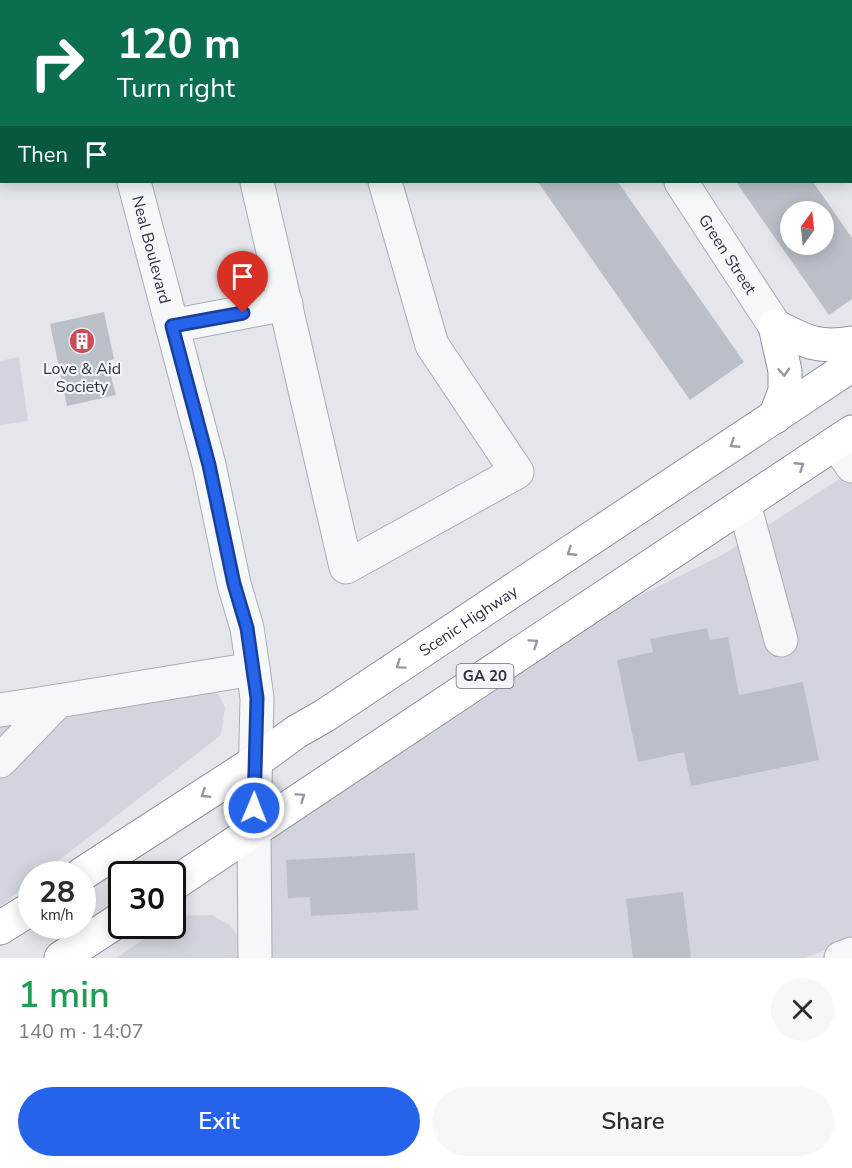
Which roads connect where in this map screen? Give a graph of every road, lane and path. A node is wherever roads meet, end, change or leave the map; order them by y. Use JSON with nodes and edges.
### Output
{"nodes":[{"id":1,"x":134,"y":183,"type":"edge"},
{"id":2,"x":257,"y":183,"type":"edge"},
{"id":3,"x":385,"y":183,"type":"edge"},
{"id":4,"x":682,"y":183,"type":"edge"},
{"id":5,"x":286,"y":304,"type":"junction"},
{"id":6,"x":172,"y":326,"type":"junction"},
{"id":7,"x":775,"y":327,"type":"junction"},
{"id":8,"x":852,"y":343,"type":"edge"},
{"id":9,"x":852,"y":365,"type":"edge"},
{"id":10,"x":775,"y":417,"type":"junction"},
{"id":11,"x":847,"y":447,"type":"edge"},
{"id":12,"x":744,"y":504,"type":"junction"},
{"id":13,"x":781,"y":640,"type":"dead end"},
{"id":14,"x":253,"y":669,"type":"junction"},
{"id":15,"x":58,"y":701,"type":"junction"},
{"id":16,"x":0,"y":710,"type":"edge"},
{"id":17,"x":0,"y":761,"type":"edge"},
{"id":18,"x":255,"y":762,"type":"junction"},
{"id":19,"x":254,"y":831,"type":"junction"},
{"id":20,"x":96,"y":865,"type":"edge"},
{"id":21,"x":186,"y":876,"type":"edge"},
{"id":22,"x":18,"y":917,"type":"edge"},
{"id":23,"x":108,"y":927,"type":"edge"},
{"id":24,"x":0,"y":928,"type":"edge"},
{"id":25,"x":852,"y":954,"type":"edge"},
{"id":26,"x":61,"y":958,"type":"edge"},
{"id":27,"x":255,"y":958,"type":"edge"},
{"id":28,"x":841,"y":958,"type":"edge"}],
"edges":[{"from":1,"to":6,"type":"street","name":"Neal Boulevard"},
{"from":2,"to":5,"type":"street"},
{"from":3,"to":5,"type":"street"},
{"from":4,"to":7,"type":"street","name":"Green Street"},
{"from":5,"to":6,"type":"street"},
{"from":6,"to":14,"type":"street","name":"Neal Boulevard"},
{"from":7,"to":8,"type":"highway"},
{"from":7,"to":10,"type":"highway","one_way":true},
{"from":9,"to":10,"type":"highway","name":"Scenic Highway"},
{"from":10,"to":18,"type":"highway","name":"Scenic Highway","one_way":true},
{"from":12,"to":11,"type":"highway","number":"GA 20","one_way":true},
{"from":12,"to":13,"type":"street"},
{"from":19,"to":12,"type":"highway","number":"GA 20","one_way":true},
{"from":14,"to":15,"type":"street"},
{"from":14,"to":18,"type":"street","name":"Neal Boulevard"},
{"from":15,"to":16,"type":"street"},
{"from":15,"to":17,"type":"street"},
{"from":18,"to":19,"type":"street","name":"Neal Boulevard"},
{"from":18,"to":20,"type":"highway","name":"Scenic Highway","one_way":true},
{"from":19,"to":21,"type":"highway","number":"GA 20"},
{"from":19,"to":27,"type":"street","name":"Neal Boulevard"},
{"from":22,"to":24,"type":"highway"},
{"from":23,"to":26,"type":"highway"},
{"from":25,"to":28,"type":"street"}]}
